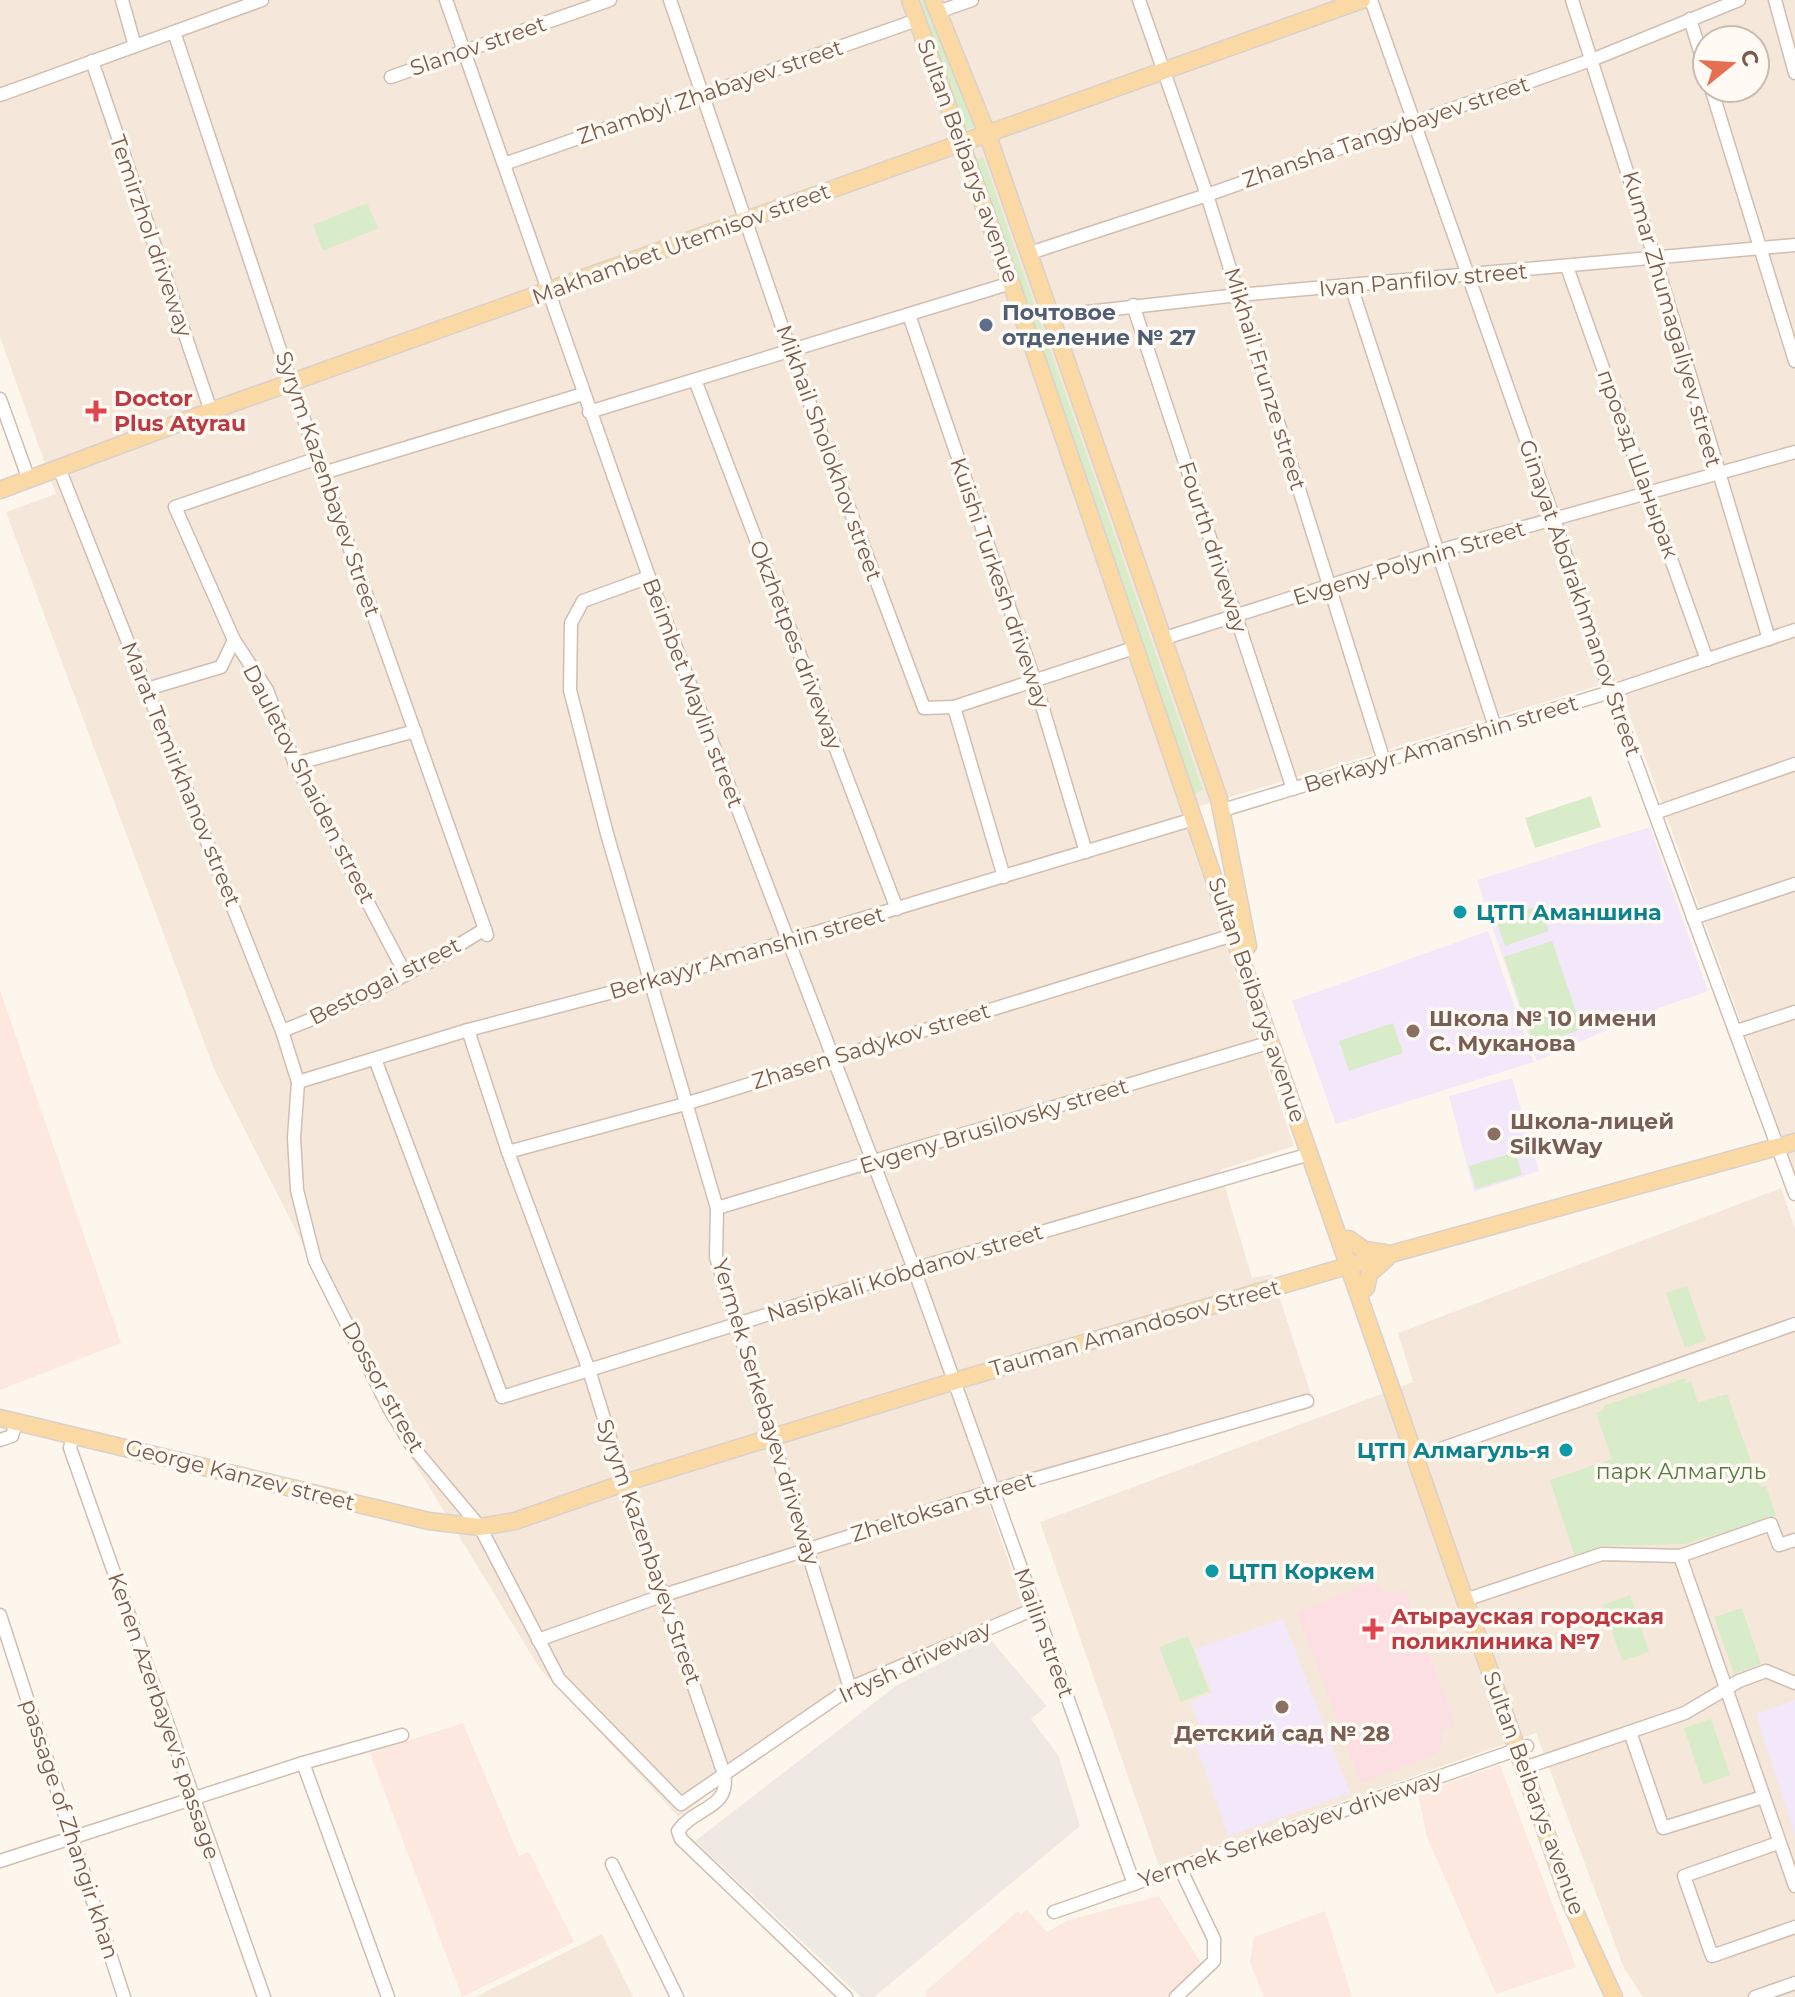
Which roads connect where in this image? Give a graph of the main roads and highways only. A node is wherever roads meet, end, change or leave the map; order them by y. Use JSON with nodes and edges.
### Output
{"nodes":[{"id":1,"x":910,"y":0,"type":"edge"},
{"id":2,"x":1362,"y":0,"type":"edge"},
{"id":3,"x":936,"y":6,"type":"edge"},
{"id":4,"x":988,"y":136,"type":"junction"},
{"id":5,"x":962,"y":144,"type":"junction"},
{"id":6,"x":0,"y":490,"type":"edge"},
{"id":7,"x":1227,"y":837,"type":"junction"},
{"id":8,"x":1205,"y":845,"type":"junction"},
{"id":9,"x":1787,"y":1145,"type":"edge"},
{"id":10,"x":1345,"y":1240,"type":"junction"},
{"id":11,"x":1394,"y":1253,"type":"junction"},
{"id":12,"x":1353,"y":1264,"type":"junction"},
{"id":13,"x":1319,"y":1274,"type":"junction"},
{"id":14,"x":1362,"y":1289,"type":"junction"},
{"id":15,"x":8,"y":1420,"type":"edge"},
{"id":16,"x":480,"y":1527,"type":"joint"},
{"id":17,"x":1528,"y":1766,"type":"junction"},
{"id":18,"x":1614,"y":1997,"type":"edge"},
{"id":19,"x":1625,"y":1997,"type":"edge"}],
"edges":[{"from":1,"to":5,"type":"main road","name":"Sultan Beibarys avenue"},
{"from":2,"to":4,"type":"main road","name":"Makhambet Utemisov street"},
{"from":3,"to":4,"type":"main road","name":"Sultan Beibarys avenue"},
{"from":4,"to":5,"type":"main road","name":"Makhambet Utemisov street"},
{"from":4,"to":7,"type":"main road","name":"Sultan Beibarys avenue"},
{"from":5,"to":6,"type":"main road","name":"Makhambet Utemisov street"},
{"from":5,"to":8,"type":"main road","name":"Sultan Beibarys avenue"},
{"from":7,"to":8,"type":"main road"},
{"from":7,"to":10,"type":"main road","name":"Sultan Beibarys avenue"},
{"from":8,"to":10,"type":"main road","name":"Sultan Beibarys avenue"},
{"from":9,"to":11,"type":"main road","name":"Tauman Amandosov Street"},
{"from":10,"to":11,"type":"main road"},
{"from":10,"to":12,"type":"main road","name":"Sultan Beibarys avenue"},
{"from":10,"to":13,"type":"main road"},
{"from":11,"to":12,"type":"main road","name":"Tauman Amandosov Street"},
{"from":11,"to":14,"type":"main road"},
{"from":12,"to":13,"type":"main road","name":"Tauman Amandosov Street"},
{"from":12,"to":14,"type":"main road","name":"Sultan Beibarys avenue"},
{"from":13,"to":14,"type":"main road"},
{"from":13,"to":16,"type":"main road","name":"Tauman Amandosov Street"},
{"from":14,"to":17,"type":"main road","name":"Sultan Beibarys avenue"},
{"from":15,"to":16,"type":"main road","name":"George Kanzev street"},
{"from":17,"to":18,"type":"main road","name":"Sultan Beibarys avenue"},
{"from":17,"to":19,"type":"main road","name":"Sultan Beibarys avenue"}]}
